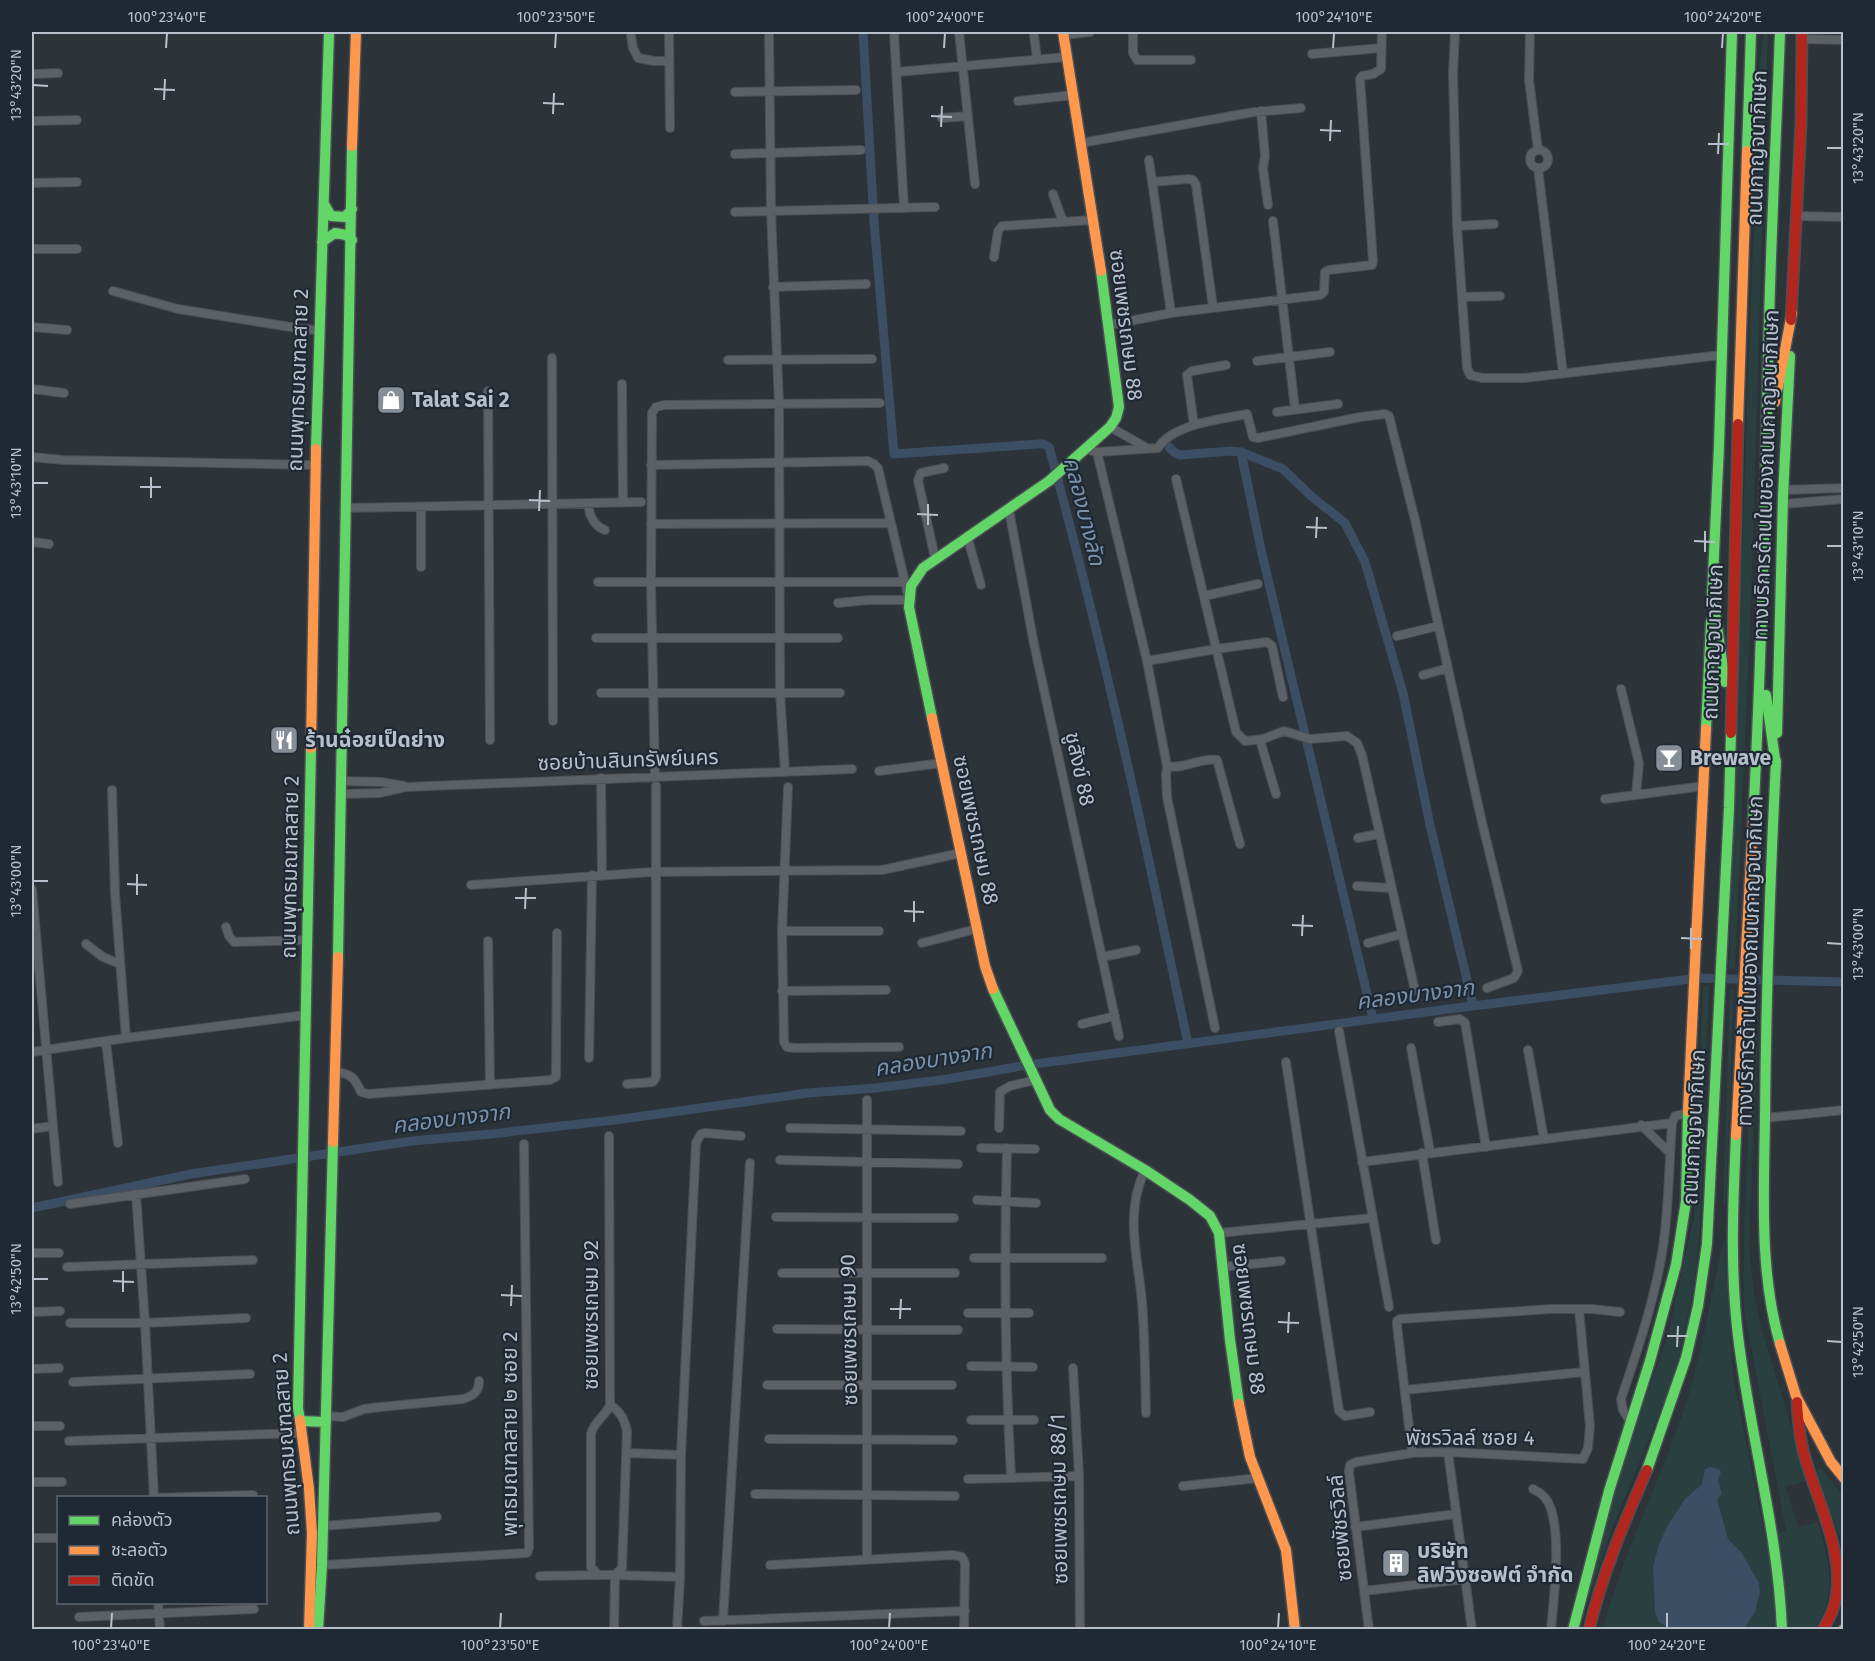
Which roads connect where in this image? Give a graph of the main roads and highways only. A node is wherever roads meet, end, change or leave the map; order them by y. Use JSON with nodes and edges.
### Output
{"nodes":[{"id":1,"x":329,"y":32,"type":"edge"},
{"id":2,"x":356,"y":32,"type":"edge"},
{"id":3,"x":1732,"y":32,"type":"edge"},
{"id":4,"x":1751,"y":32,"type":"edge"},
{"id":5,"x":1780,"y":32,"type":"edge"},
{"id":6,"x":1063,"y":33,"type":"edge"},
{"id":7,"x":1802,"y":35,"type":"edge"},
{"id":8,"x":324,"y":204,"type":"junction"},
{"id":9,"x":352,"y":209,"type":"junction"},
{"id":10,"x":352,"y":240,"type":"junction"},
{"id":11,"x":321,"y":242,"type":"junction"},
{"id":12,"x":1792,"y":313,"type":"junction"},
{"id":13,"x":1768,"y":440,"type":"junction"},
{"id":14,"x":1712,"y":592,"type":"junction"},
{"id":15,"x":1761,"y":662,"type":"junction"},
{"id":16,"x":1730,"y":724,"type":"junction"},
{"id":17,"x":1776,"y":766,"type":"junction"},
{"id":18,"x":1796,"y":1396,"type":"junction"},
{"id":19,"x":326,"y":1419,"type":"junction"},
{"id":20,"x":300,"y":1421,"type":"junction"},
{"id":21,"x":1844,"y":1478,"type":"edge"},
{"id":22,"x":309,"y":1629,"type":"edge"},
{"id":23,"x":318,"y":1629,"type":"edge"},
{"id":24,"x":1294,"y":1629,"type":"edge"},
{"id":25,"x":1573,"y":1629,"type":"edge"},
{"id":26,"x":1589,"y":1629,"type":"edge"},
{"id":27,"x":1782,"y":1629,"type":"edge"},
{"id":28,"x":1823,"y":1629,"type":"edge"}],
"edges":[{"from":1,"to":8,"type":"main road","name":"ถนนพุทธมณฑลสาย 2"},
{"from":2,"to":9,"type":"main road","name":"ถนนพุทธมณฑลสาย 2"},
{"from":3,"to":14,"type":"main road"},
{"from":4,"to":16,"type":"main road","name":"ถนนกาญจนาภิเษก"},
{"from":5,"to":13,"type":"main road","name":"ถนนกาญจนาภิเษก"},
{"from":6,"to":24,"type":"main road","name":"ซอยเพชรเกษม 88"},
{"from":7,"to":12,"type":"main road","name":"ทางบริการด้านในของถนนกาญจนาภิเษก"},
{"from":8,"to":9,"type":"main road"},
{"from":8,"to":11,"type":"main road","name":"ถนนพุทธมณฑลสาย 2"},
{"from":9,"to":10,"type":"main road","name":"ถนนพุทธมณฑลสาย 2"},
{"from":10,"to":11,"type":"main road"},
{"from":10,"to":19,"type":"main road","name":"ถนนพุทธมณฑลสาย 2"},
{"from":11,"to":20,"type":"main road","name":"ถนนพุทธมณฑลสาย 2"},
{"from":12,"to":13,"type":"main road"},
{"from":12,"to":17,"type":"main road","name":"ทางบริการด้านในของถนนกาญจนาภิเษก"},
{"from":13,"to":15,"type":"main road","name":"ถนนกาญจนาภิเษก"},
{"from":14,"to":16,"type":"main road"},
{"from":14,"to":25,"type":"main road"},
{"from":15,"to":17,"type":"main road"},
{"from":15,"to":27,"type":"main road","name":"ถนนกาญจนาภิเษก"},
{"from":16,"to":26,"type":"main road","name":"ถนนกาญจนาภิเษก"},
{"from":17,"to":18,"type":"main road","name":"ทางบริการด้านในของถนนกาญจนาภิเษก"},
{"from":18,"to":21,"type":"main road","name":"ทางบริการด้านในของถนนกาญจนาภิเษก"},
{"from":18,"to":28,"type":"main road"},
{"from":19,"to":20,"type":"main road"},
{"from":19,"to":23,"type":"main road","name":"ถนนพุทธมณฑลสาย 2"},
{"from":20,"to":22,"type":"main road","name":"ถนนพุทธมณฑลสาย 2"}]}
